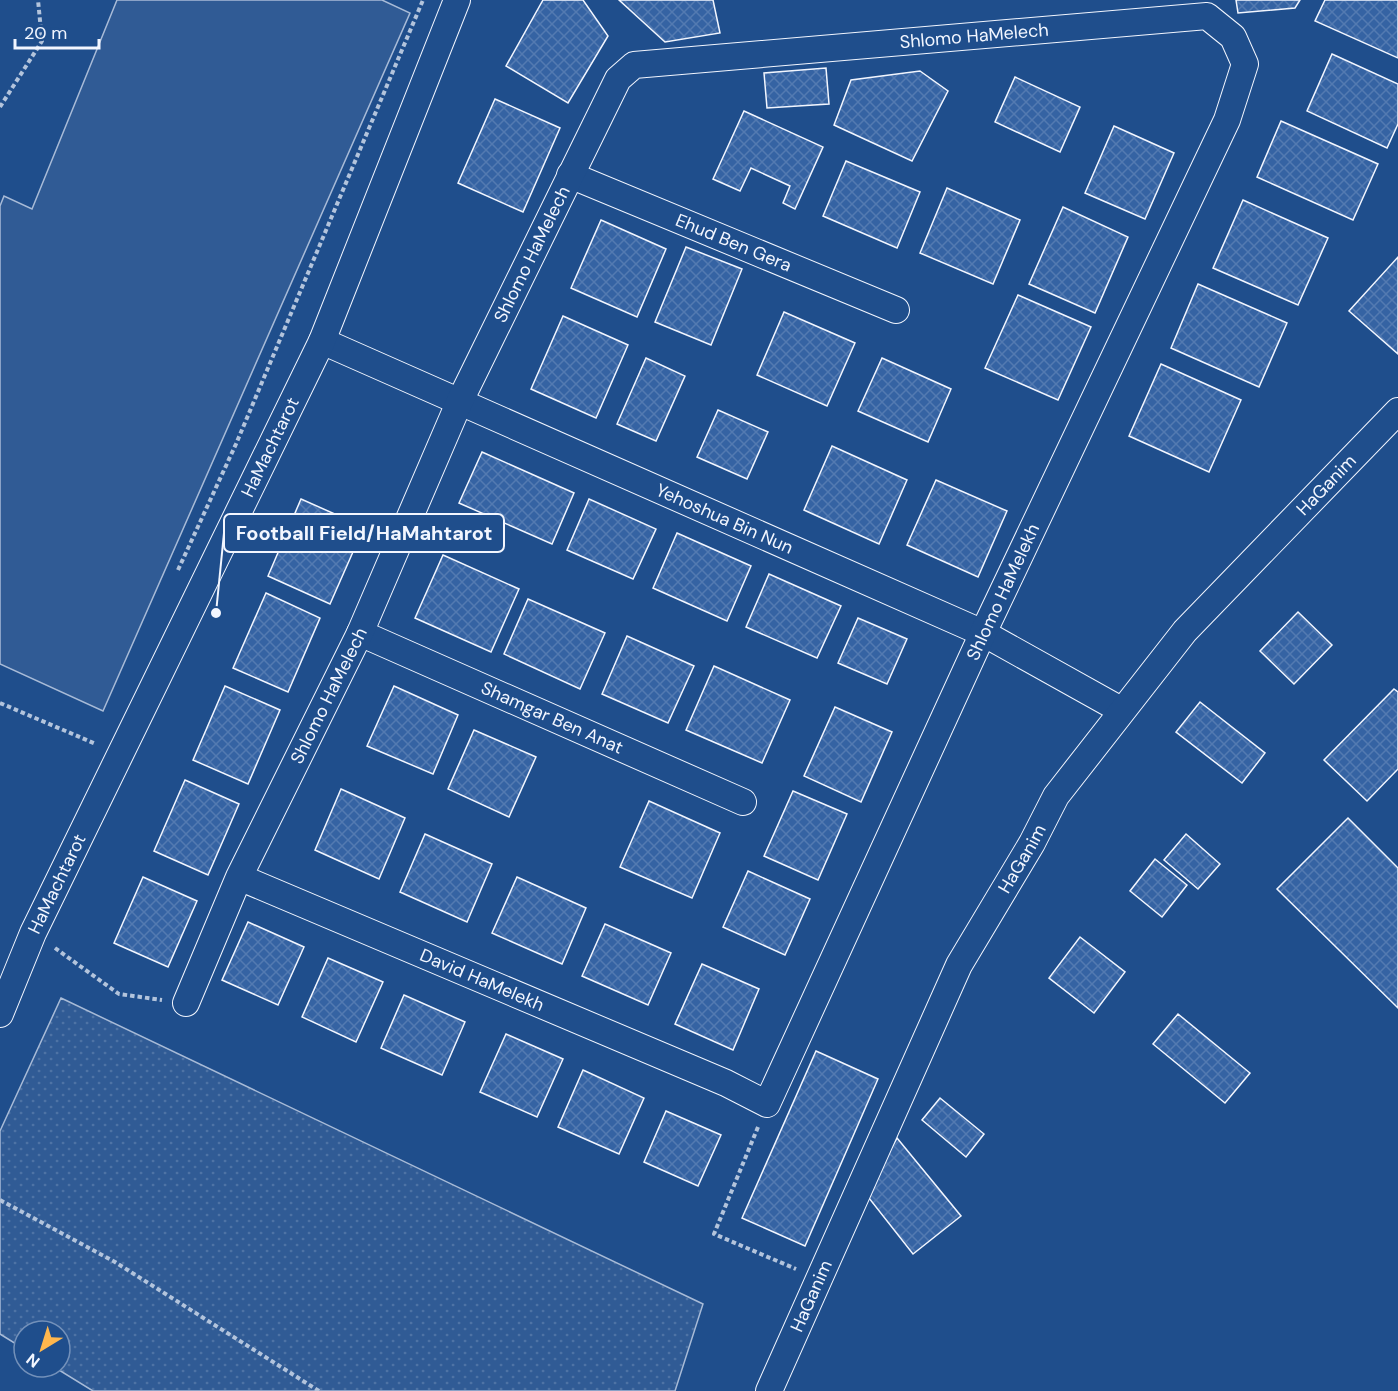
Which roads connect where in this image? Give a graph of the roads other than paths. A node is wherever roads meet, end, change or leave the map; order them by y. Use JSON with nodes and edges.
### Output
{"nodes":[{"id":1,"x":457,"y":0,"type":"edge"},
{"id":2,"x":1233,"y":37,"type":"joint"},
{"id":3,"x":570,"y":176,"type":"junction"},
{"id":4,"x":897,"y":310,"type":"dead end"},
{"id":5,"x":322,"y":341,"type":"junction"},
{"id":6,"x":459,"y":403,"type":"junction"},
{"id":7,"x":1398,"y":411,"type":"edge"},
{"id":8,"x":360,"y":633,"type":"junction"},
{"id":9,"x":983,"y":633,"type":"junction"},
{"id":10,"x":1121,"y":710,"type":"junction"},
{"id":11,"x":743,"y":802,"type":"dead end"},
{"id":12,"x":239,"y":877,"type":"junction"},
{"id":13,"x":186,"y":1003,"type":"road end"},
{"id":14,"x":0,"y":1014,"type":"edge"},
{"id":15,"x":726,"y":1083,"type":"joint"},
{"id":16,"x":769,"y":1391,"type":"edge"}],
"edges":[{"from":1,"to":5,"type":"street","name":"HaMachtarot"},
{"from":2,"to":3,"type":"street","name":"Shlomo HaMelech"},
{"from":2,"to":9,"type":"street","name":"Shlomo HaMelekh"},
{"from":3,"to":4,"type":"street","name":"Ehud Ben Gera"},
{"from":3,"to":6,"type":"street","name":"Shlomo HaMelech"},
{"from":5,"to":6,"type":"street","name":"Yehoshua Bin Nun"},
{"from":5,"to":14,"type":"street","name":"HaMachtarot"},
{"from":6,"to":8,"type":"street","name":"Shlomo HaMelech"},
{"from":6,"to":9,"type":"street","name":"Yehoshua Bin Nun"},
{"from":7,"to":10,"type":"street","name":"HaGanim"},
{"from":8,"to":11,"type":"street","name":"Shamgar Ben Anat"},
{"from":8,"to":12,"type":"street","name":"Shlomo HaMelech"},
{"from":9,"to":10,"type":"street","name":"Yehoshua Bin Nun"},
{"from":9,"to":15,"type":"street","name":"Shlomo HaMelekh"},
{"from":10,"to":16,"type":"street","name":"HaGanim"},
{"from":12,"to":13,"type":"street","name":"Shlomo HaMelech"},
{"from":12,"to":15,"type":"street","name":"David HaMelekh"}]}
